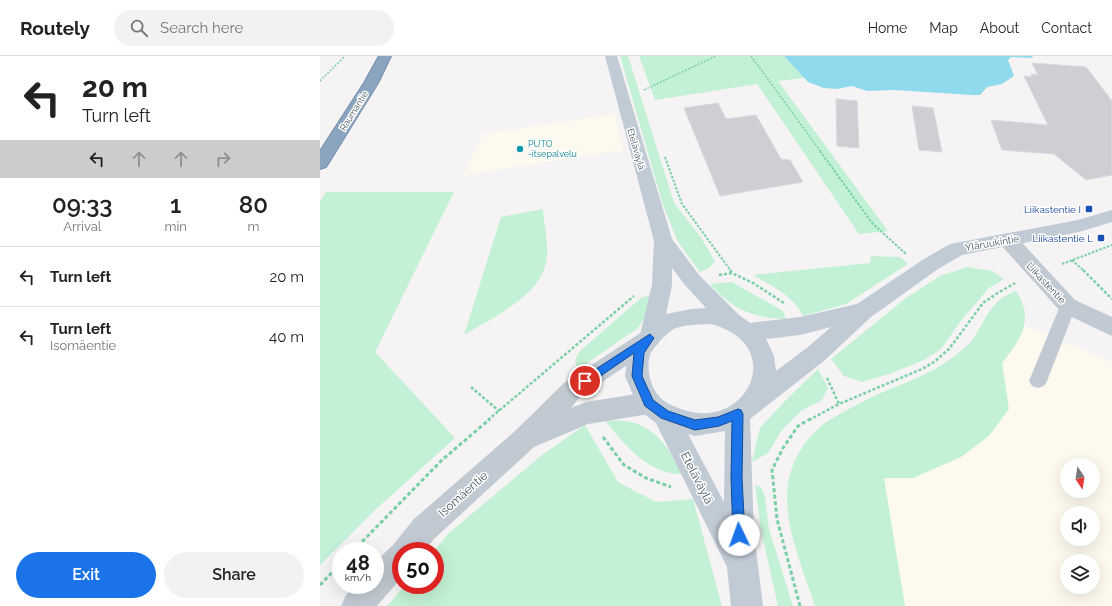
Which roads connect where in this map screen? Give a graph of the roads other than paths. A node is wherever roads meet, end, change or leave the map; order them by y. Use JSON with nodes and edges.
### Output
{"nodes":[{"id":1,"x":385,"y":56,"type":"edge"},
{"id":2,"x":611,"y":56,"type":"edge"},
{"id":3,"x":320,"y":164,"type":"edge"},
{"id":4,"x":1112,"y":216,"type":"edge"},
{"id":5,"x":1008,"y":240,"type":"junction"},
{"id":6,"x":663,"y":241,"type":"junction"},
{"id":7,"x":1068,"y":306,"type":"junction"},
{"id":8,"x":863,"y":311,"type":"junction"},
{"id":9,"x":739,"y":326,"type":"junction"},
{"id":10,"x":1112,"y":327,"type":"edge"},
{"id":11,"x":650,"y":338,"type":"junction"},
{"id":12,"x":1038,"y":381,"type":"dead end"},
{"id":13,"x":747,"y":406,"type":"junction"},
{"id":14,"x":657,"y":409,"type":"junction"},
{"id":15,"x":523,"y":440,"type":"junction"},
{"id":16,"x":413,"y":542,"type":"edge"},
{"id":17,"x":741,"y":563,"type":"junction"},
{"id":18,"x":392,"y":566,"type":"edge"},
{"id":19,"x":384,"y":575,"type":"edge"},
{"id":20,"x":367,"y":594,"type":"edge"},
{"id":21,"x":357,"y":606,"type":"edge"},
{"id":22,"x":747,"y":606,"type":"edge"}],
"edges":[{"from":1,"to":3,"type":"highway","name":"Raumantie"},
{"from":2,"to":6,"type":"main road","name":"Eteläväylä"},
{"from":4,"to":5,"type":"main road","name":"Yläruukintie"},
{"from":5,"to":7,"type":"street","name":"Liikastentie"},
{"from":5,"to":8,"type":"main road","name":"Yläruukintie"},
{"from":6,"to":9,"type":"main road","name":"Eteläväylä"},
{"from":6,"to":11,"type":"main road","name":"Eteläväylä"},
{"from":7,"to":10,"type":"street","name":"Liikastentie"},
{"from":7,"to":12,"type":"lane"},
{"from":8,"to":9,"type":"main road","name":"Yläruukintie"},
{"from":8,"to":13,"type":"main road","name":"Yläruukintie"},
{"from":9,"to":11,"type":"main road"},
{"from":9,"to":13,"type":"main road"},
{"from":11,"to":14,"type":"main road"},
{"from":11,"to":15,"type":"street","name":"Isomäentie"},
{"from":13,"to":14,"type":"main road"},
{"from":13,"to":17,"type":"main road","name":"Eteläväylä"},
{"from":14,"to":15,"type":"street","name":"Isomäentie"},
{"from":14,"to":17,"type":"main road","name":"Eteläväylä"},
{"from":15,"to":16,"type":"street","name":"Isomäentie"},
{"from":17,"to":22,"type":"main road","name":"Eteläväylä"},
{"from":18,"to":19,"type":"street"},
{"from":20,"to":21,"type":"street"}]}
